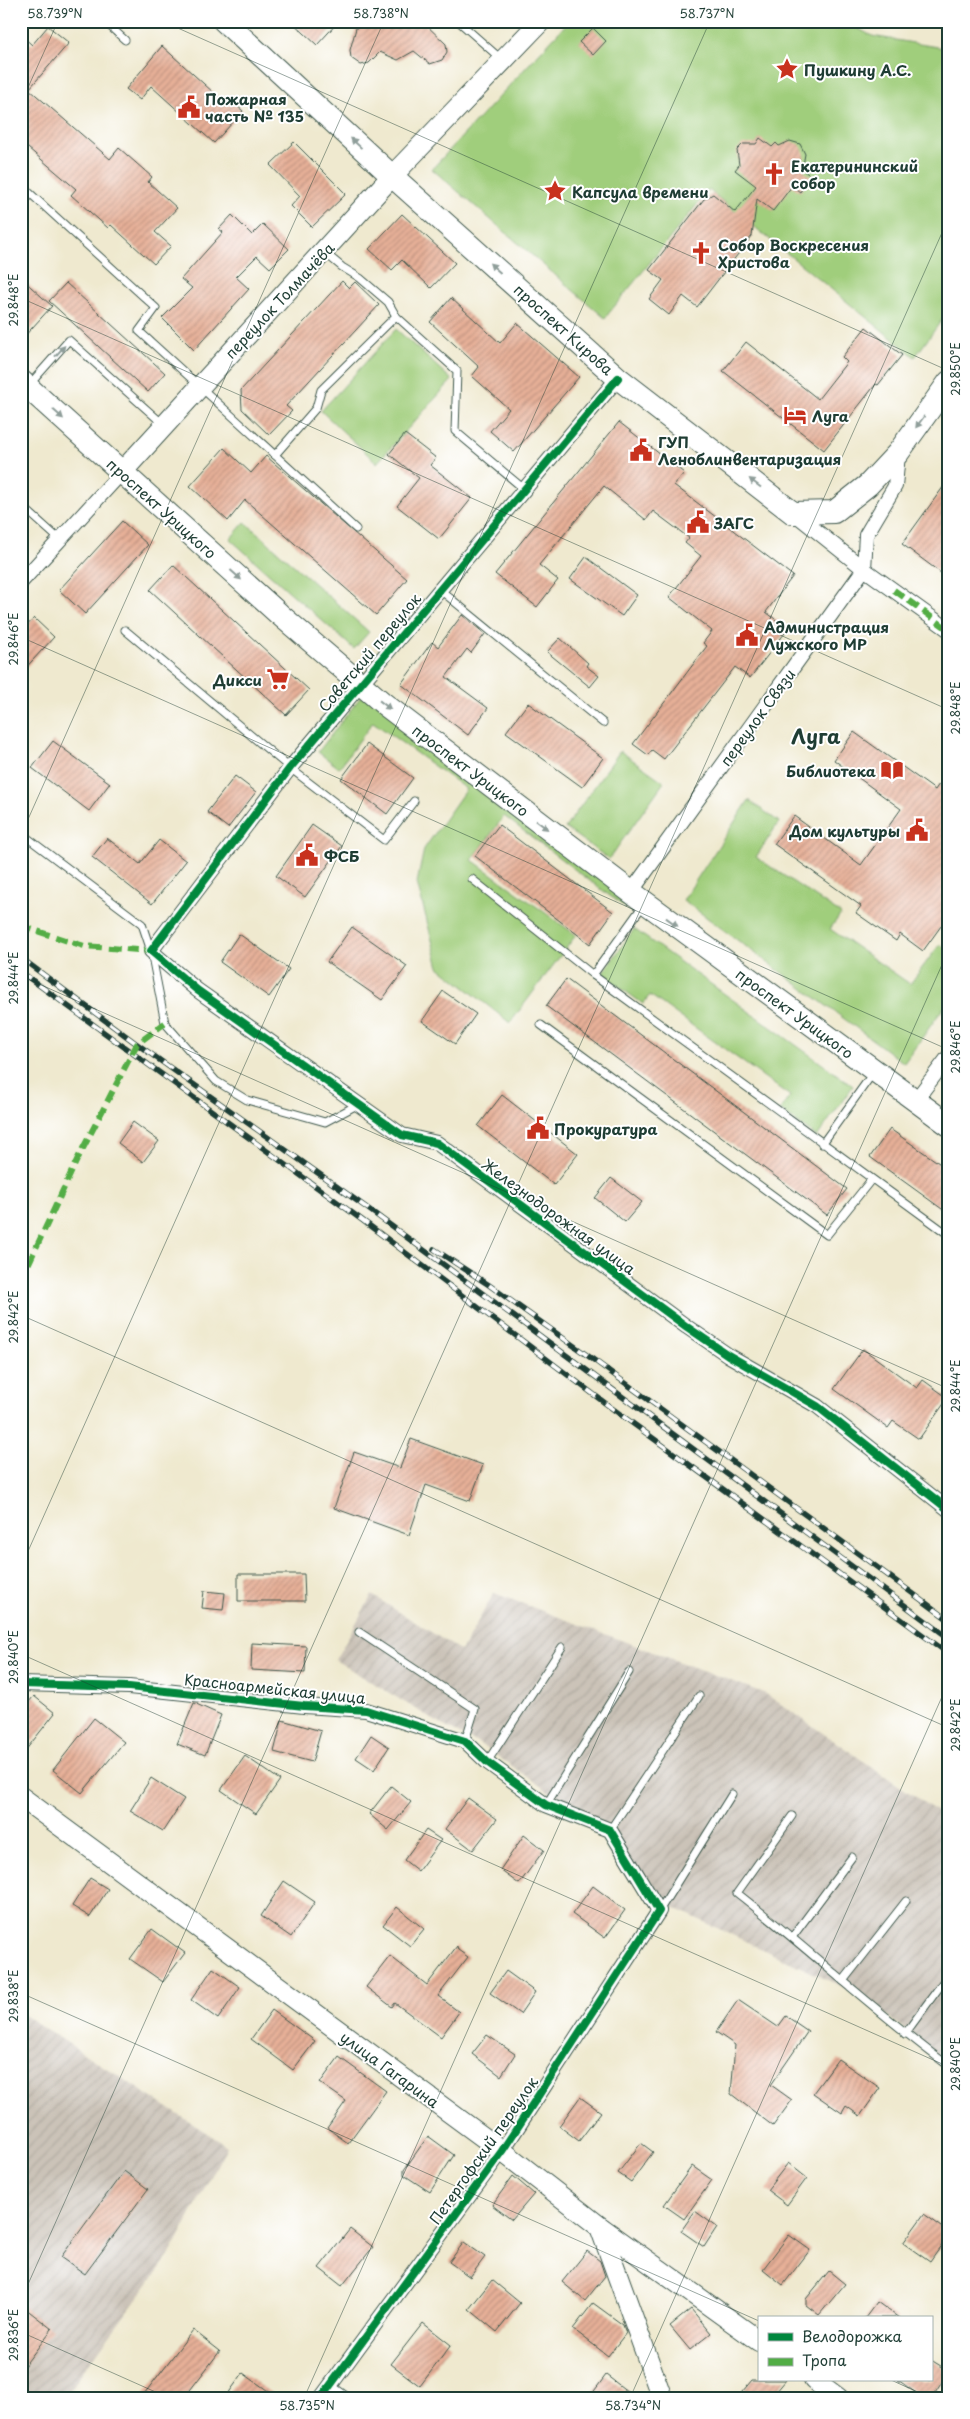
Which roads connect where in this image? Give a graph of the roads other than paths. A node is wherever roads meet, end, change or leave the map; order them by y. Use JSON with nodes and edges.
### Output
{"nodes":[{"id":1,"x":104,"y":21,"type":"edge"},
{"id":2,"x":224,"y":21,"type":"edge"},
{"id":3,"x":458,"y":21,"type":"edge"},
{"id":4,"x":541,"y":21,"type":"edge"},
{"id":5,"x":125,"y":40,"type":"dead end"},
{"id":6,"x":503,"y":61,"type":"junction"},
{"id":7,"x":392,"y":176,"type":"junction"},
{"id":8,"x":21,"y":185,"type":"edge"},
{"id":9,"x":323,"y":252,"type":"junction"},
{"id":10,"x":396,"y":316,"type":"junction"},
{"id":11,"x":618,"y":378,"type":"junction"},
{"id":12,"x":949,"y":382,"type":"edge"},
{"id":13,"x":200,"y":386,"type":"junction"},
{"id":14,"x":23,"y":387,"type":"edge"},
{"id":15,"x":164,"y":425,"type":"junction"},
{"id":16,"x":898,"y":453,"type":"junction"},
{"id":17,"x":275,"y":455,"type":"junction"},
{"id":18,"x":122,"y":472,"type":"junction"},
{"id":19,"x":524,"y":488,"type":"junction"},
{"id":20,"x":21,"y":505,"type":"edge"},
{"id":21,"x":793,"y":513,"type":"junction"},
{"id":22,"x":356,"y":529,"type":"dead end"},
{"id":23,"x":60,"y":541,"type":"junction"},
{"id":24,"x":864,"y":569,"type":"junction"},
{"id":25,"x":21,"y":582,"type":"edge"},
{"id":26,"x":439,"y":590,"type":"junction"},
{"id":27,"x":125,"y":630,"type":"dead end"},
{"id":28,"x":949,"y":630,"type":"edge"},
{"id":29,"x":360,"y":684,"type":"junction"},
{"id":30,"x":604,"y":723,"type":"dead end"},
{"id":31,"x":290,"y":768,"type":"junction"},
{"id":32,"x":414,"y":801,"type":"dead end"},
{"id":33,"x":21,"y":833,"type":"edge"},
{"id":34,"x":472,"y":879,"type":"dead end"},
{"id":35,"x":638,"y":898,"type":"junction"},
{"id":36,"x":151,"y":951,"type":"junction"},
{"id":37,"x":593,"y":974,"type":"junction"},
{"id":38,"x":542,"y":1025,"type":"dead end"},
{"id":39,"x":949,"y":1056,"type":"edge"},
{"id":40,"x":875,"y":1071,"type":"junction"},
{"id":41,"x":915,"y":1100,"type":"junction"},
{"id":42,"x":357,"y":1105,"type":"junction"},
{"id":43,"x":949,"y":1125,"type":"edge"},
{"id":44,"x":822,"y":1144,"type":"junction"},
{"id":45,"x":871,"y":1180,"type":"junction"},
{"id":46,"x":949,"y":1236,"type":"edge"},
{"id":47,"x":949,"y":1510,"type":"edge"},
{"id":48,"x":358,"y":1632,"type":"dead end"},
{"id":49,"x":562,"y":1647,"type":"dead end"},
{"id":50,"x":629,"y":1672,"type":"dead end"},
{"id":51,"x":21,"y":1684,"type":"edge"},
{"id":52,"x":699,"y":1696,"type":"dead end"},
{"id":53,"x":465,"y":1741,"type":"junction"},
{"id":54,"x":487,"y":1762,"type":"junction"},
{"id":55,"x":732,"y":1794,"type":"dead end"},
{"id":56,"x":21,"y":1797,"type":"edge"},
{"id":57,"x":546,"y":1806,"type":"junction"},
{"id":58,"x":792,"y":1816,"type":"dead end"},
{"id":59,"x":610,"y":1830,"type":"junction"},
{"id":60,"x":852,"y":1857,"type":"dead end"},
{"id":61,"x":906,"y":1901,"type":"dead end"},
{"id":62,"x":659,"y":1912,"type":"junction"},
{"id":63,"x":793,"y":1936,"type":"junction"},
{"id":64,"x":949,"y":1974,"type":"edge"},
{"id":65,"x":843,"y":1981,"type":"junction"},
{"id":66,"x":906,"y":2034,"type":"junction"},
{"id":67,"x":949,"y":2066,"type":"edge"},
{"id":68,"x":502,"y":2151,"type":"junction"},
{"id":69,"x":600,"y":2227,"type":"junction"},
{"id":70,"x":758,"y":2340,"type":"edge"},
{"id":71,"x":817,"y":2382,"type":"edge"},
{"id":72,"x":325,"y":2393,"type":"edge"},
{"id":73,"x":343,"y":2398,"type":"edge"},
{"id":74,"x":662,"y":2398,"type":"edge"},
{"id":75,"x":838,"y":2398,"type":"edge"}],
"edges":[{"from":1,"to":5,"type":"lane"},
{"from":7,"to":2,"type":"main road","name":"проспект Кирова","one_way":true},
{"from":3,"to":6,"type":"lane"},
{"from":4,"to":6,"type":"street","name":"переулок Толмачёва"},
{"from":6,"to":7,"type":"street","name":"переулок Толмачёва"},
{"from":7,"to":9,"type":"street","name":"переулок Толмачёва"},
{"from":11,"to":7,"type":"main road","name":"проспект Кирова","one_way":true},
{"from":8,"to":13,"type":"lane"},
{"from":9,"to":10,"type":"lane"},
{"from":9,"to":13,"type":"street","name":"переулок Толмачёва"},
{"from":10,"to":17,"type":"lane"},
{"from":10,"to":19,"type":"lane"},
{"from":11,"to":19,"type":"street","name":"Советский переулок"},
{"from":21,"to":11,"type":"main road","name":"проспект Кирова","one_way":true},
{"from":12,"to":16,"type":"main road","one_way":true},
{"from":13,"to":15,"type":"street","name":"переулок Толмачёва"},
{"from":13,"to":17,"type":"lane"},
{"from":14,"to":15,"type":"lane","one_way":true},
{"from":14,"to":18,"type":"main road","name":"проспект Урицкого","one_way":true},
{"from":15,"to":18,"type":"street","name":"переулок Толмачёва"},
{"from":16,"to":21,"type":"main road"},
{"from":16,"to":24,"type":"street"},
{"from":17,"to":22,"type":"lane"},
{"from":18,"to":23,"type":"street","name":"переулок Толмачёва"},
{"from":18,"to":29,"type":"main road","name":"проспект Урицкого","one_way":true},
{"from":19,"to":26,"type":"street","name":"Советский переулок"},
{"from":20,"to":23,"type":"lane"},
{"from":21,"to":24,"type":"street","name":"проспект Кирова"},
{"from":23,"to":25,"type":"street","name":"переулок Толмачёва"},
{"from":24,"to":28,"type":"street","name":"проспект Кирова"},
{"from":24,"to":35,"type":"street","name":"переулок Связи"},
{"from":26,"to":29,"type":"street","name":"Советский переулок"},
{"from":26,"to":30,"type":"lane"},
{"from":27,"to":31,"type":"lane"},
{"from":29,"to":31,"type":"street","name":"Советский переулок"},
{"from":29,"to":35,"type":"main road","name":"проспект Урицкого","one_way":true},
{"from":31,"to":32,"type":"lane"},
{"from":31,"to":36,"type":"street","name":"Советский переулок"},
{"from":33,"to":36,"type":"lane"},
{"from":34,"to":37,"type":"lane"},
{"from":35,"to":37,"type":"lane"},
{"from":35,"to":40,"type":"main road","name":"проспект Урицкого","one_way":true},
{"from":36,"to":42,"type":"street","name":"Железнодорожная улица"},
{"from":36,"to":42,"type":"lane"},
{"from":37,"to":44,"type":"lane"},
{"from":38,"to":45,"type":"lane"},
{"from":39,"to":41,"type":"street"},
{"from":40,"to":41,"type":"main road","name":"проспект Урицкого"},
{"from":40,"to":44,"type":"lane"},
{"from":41,"to":43,"type":"main road","name":"проспект Урицкого"},
{"from":42,"to":47,"type":"street","name":"Железнодорожная улица"},
{"from":44,"to":45,"type":"lane"},
{"from":45,"to":46,"type":"lane"},
{"from":48,"to":53,"type":"lane"},
{"from":49,"to":54,"type":"lane"},
{"from":50,"to":57,"type":"lane"},
{"from":51,"to":53,"type":"street","name":"Красноармейская улица"},
{"from":52,"to":59,"type":"lane"},
{"from":53,"to":54,"type":"street","name":"Красноармейская улица"},
{"from":54,"to":57,"type":"street","name":"Красноармейская улица"},
{"from":55,"to":62,"type":"lane"},
{"from":56,"to":68,"type":"street","name":"улица Гагарина"},
{"from":57,"to":59,"type":"street","name":"Красноармейская улица"},
{"from":58,"to":63,"type":"lane"},
{"from":59,"to":62,"type":"street"},
{"from":60,"to":63,"type":"lane"},
{"from":61,"to":65,"type":"lane"},
{"from":62,"to":68,"type":"street","name":"Петергофский переулок"},
{"from":63,"to":65,"type":"lane"},
{"from":64,"to":66,"type":"lane"},
{"from":65,"to":66,"type":"lane"},
{"from":66,"to":67,"type":"lane"},
{"from":68,"to":69,"type":"street","name":"улица Гагарина"},
{"from":68,"to":72,"type":"street","name":"Петергофский переулок"},
{"from":69,"to":70,"type":"street","name":"улица Гагарина"},
{"from":69,"to":74,"type":"street"},
{"from":71,"to":75,"type":"street"},
{"from":72,"to":73,"type":"street"}]}
